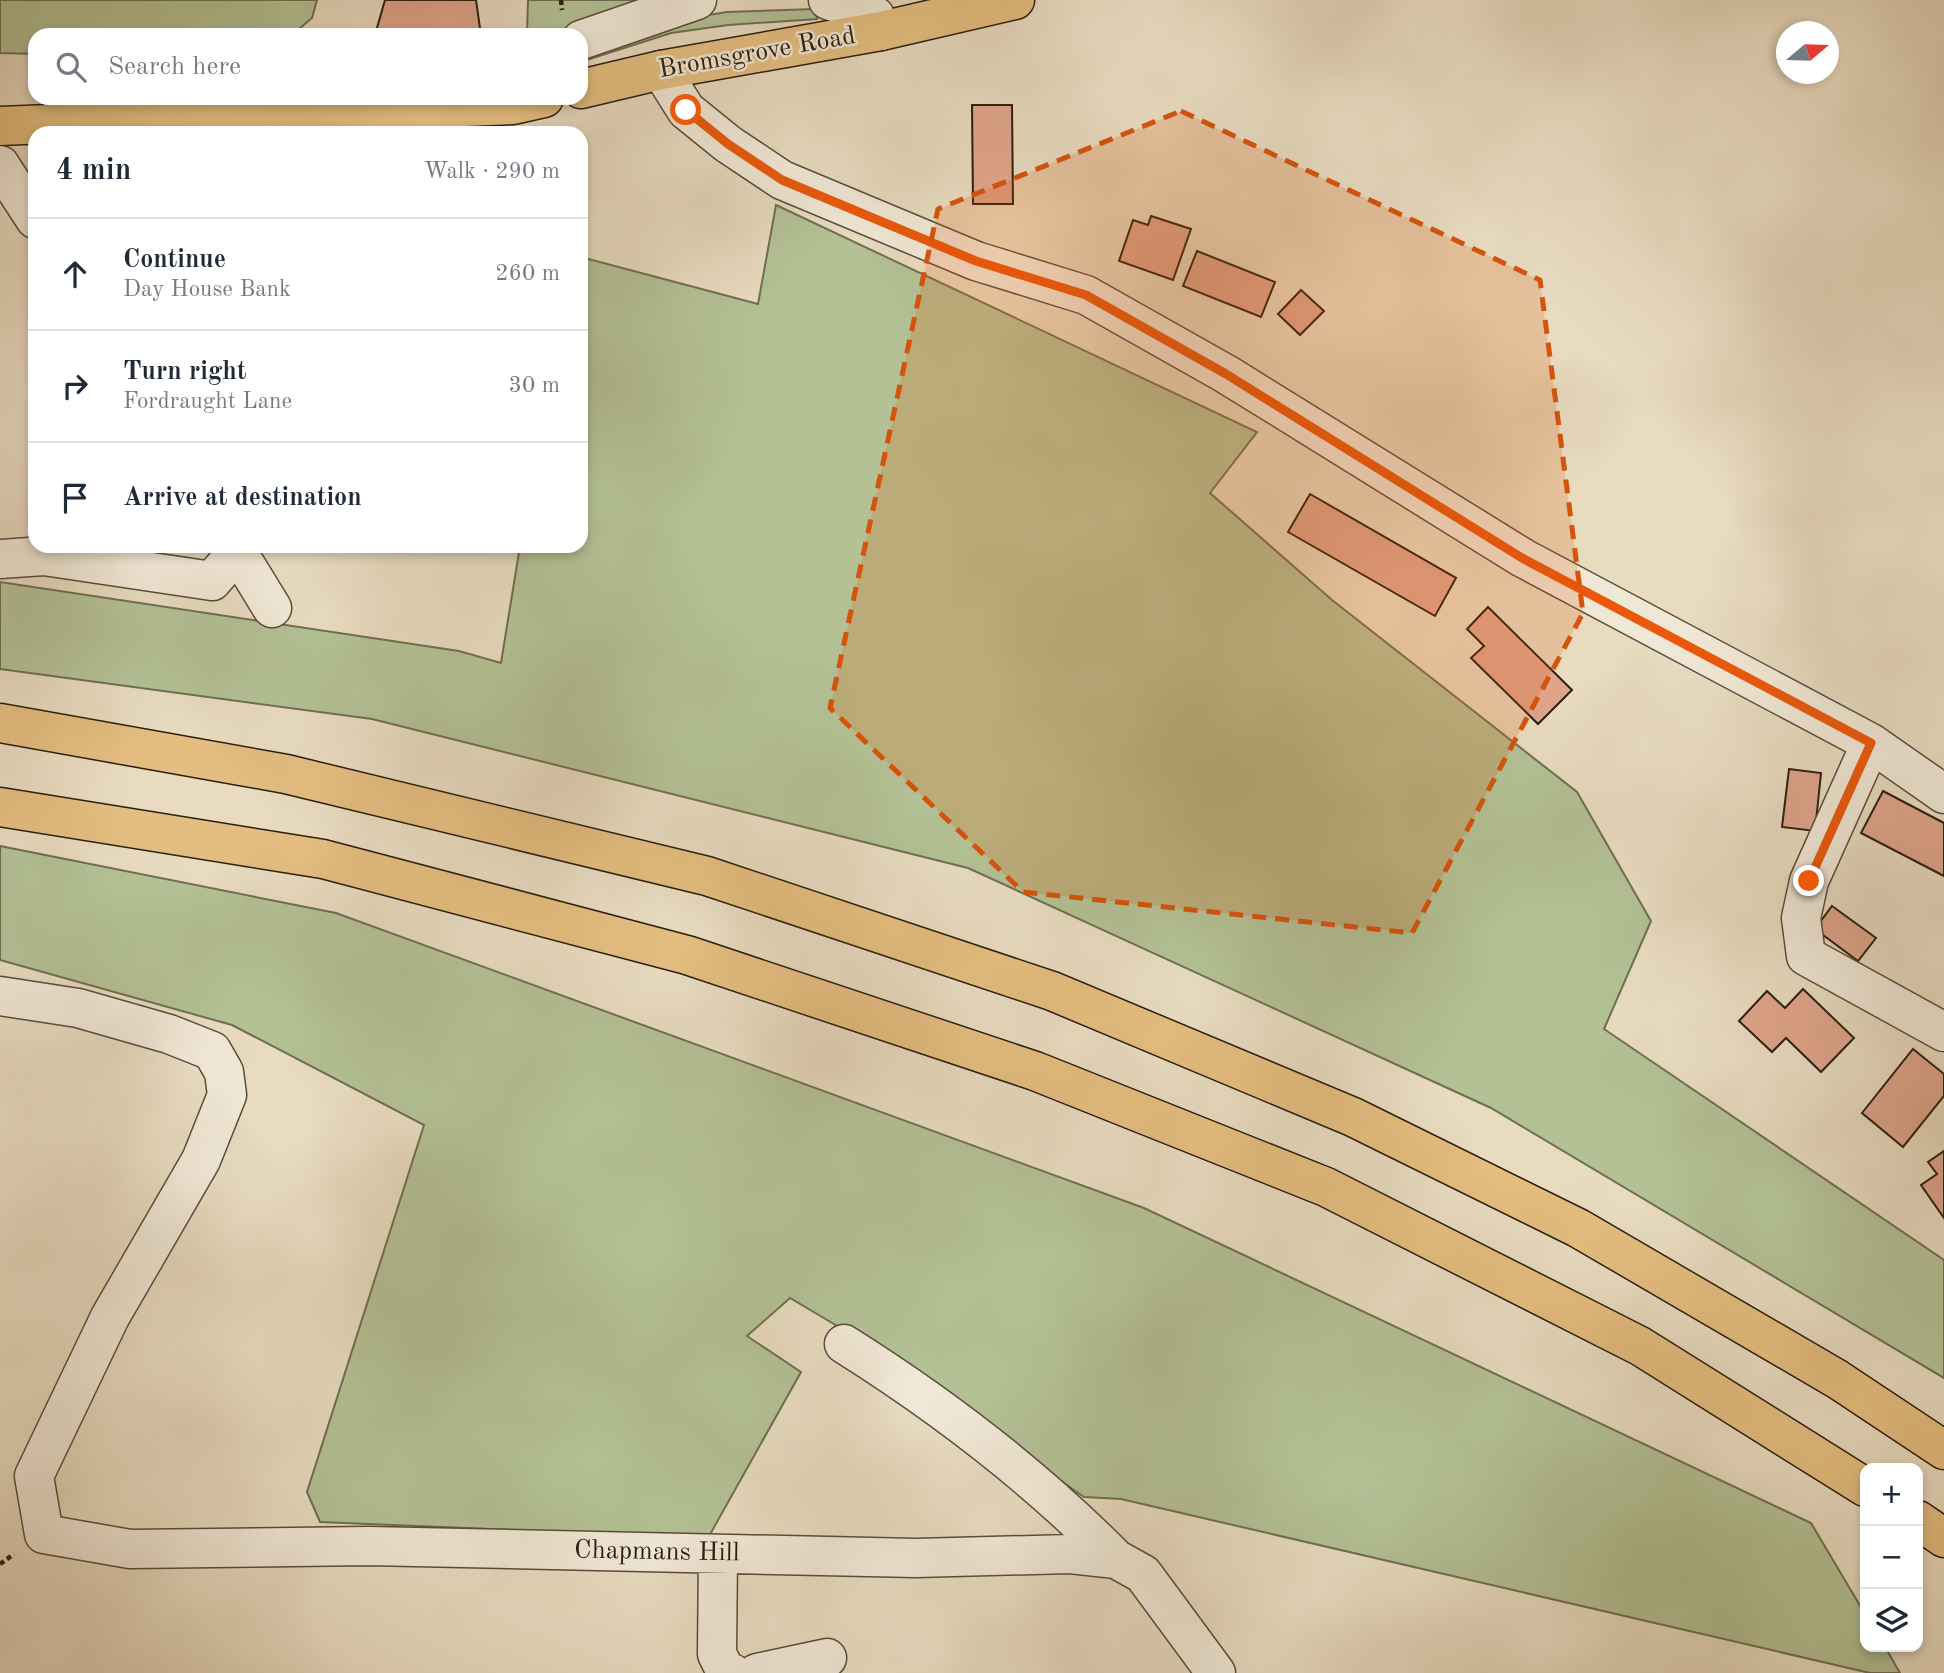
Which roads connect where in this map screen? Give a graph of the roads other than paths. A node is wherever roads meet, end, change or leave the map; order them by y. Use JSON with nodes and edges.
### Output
{"nodes":[{"id":1,"x":697,"y":0,"type":"edge"},
{"id":2,"x":828,"y":0,"type":"edge"},
{"id":3,"x":1016,"y":0,"type":"edge"},
{"id":4,"x":881,"y":31,"type":"junction"},
{"id":5,"x":588,"y":38,"type":"edge"},
{"id":6,"x":661,"y":70,"type":"junction"},
{"id":7,"x":588,"y":87,"type":"edge"},
{"id":8,"x":428,"y":105,"type":"edge"},
{"id":9,"x":0,"y":127,"type":"edge"},
{"id":10,"x":0,"y":165,"type":"edge"},
{"id":11,"x":28,"y":208,"type":"edge"},
{"id":12,"x":232,"y":553,"type":"edge"},
{"id":13,"x":238,"y":553,"type":"edge"},
{"id":14,"x":0,"y":559,"type":"edge"},
{"id":15,"x":272,"y":608,"type":"dead end"},
{"id":16,"x":0,"y":723,"type":"edge"},
{"id":17,"x":1871,"y":743,"type":"junction"},
{"id":18,"x":1944,"y":794,"type":"edge"},
{"id":19,"x":0,"y":807,"type":"edge"},
{"id":20,"x":0,"y":996,"type":"edge"},
{"id":21,"x":1944,"y":1032,"type":"edge"},
{"id":22,"x":844,"y":1344,"type":"dead end"},
{"id":23,"x":1944,"y":1450,"type":"edge"},
{"id":24,"x":1860,"y":1484,"type":"edge"},
{"id":25,"x":1923,"y":1523,"type":"edge"},
{"id":26,"x":1944,"y":1538,"type":"edge"},
{"id":27,"x":718,"y":1554,"type":"junction"},
{"id":28,"x":1116,"y":1559,"type":"junction"},
{"id":29,"x":827,"y":1658,"type":"dead end"},
{"id":30,"x":732,"y":1673,"type":"edge"},
{"id":31,"x":757,"y":1673,"type":"edge"},
{"id":32,"x":1216,"y":1673,"type":"edge"}],
"edges":[{"from":1,"to":5,"type":"street"},
{"from":2,"to":4,"type":"street"},
{"from":3,"to":4,"type":"main road","name":"Bromsgrove Road"},
{"from":4,"to":6,"type":"main road","name":"Bromsgrove Road"},
{"from":6,"to":7,"type":"main road","name":"Bromsgrove Road"},
{"from":6,"to":17,"type":"street"},
{"from":8,"to":9,"type":"main road"},
{"from":10,"to":11,"type":"street"},
{"from":12,"to":14,"type":"street"},
{"from":13,"to":15,"type":"street"},
{"from":16,"to":23,"type":"main road"},
{"from":17,"to":18,"type":"street"},
{"from":17,"to":21,"type":"street"},
{"from":19,"to":24,"type":"main road"},
{"from":20,"to":27,"type":"street","name":"Chapmans Hill"},
{"from":22,"to":28,"type":"street"},
{"from":25,"to":26,"type":"main road"},
{"from":27,"to":28,"type":"street","name":"Chapmans Hill"},
{"from":27,"to":30,"type":"street"},
{"from":28,"to":32,"type":"street","name":"Chapmans Hill"},
{"from":29,"to":31,"type":"street"}]}
